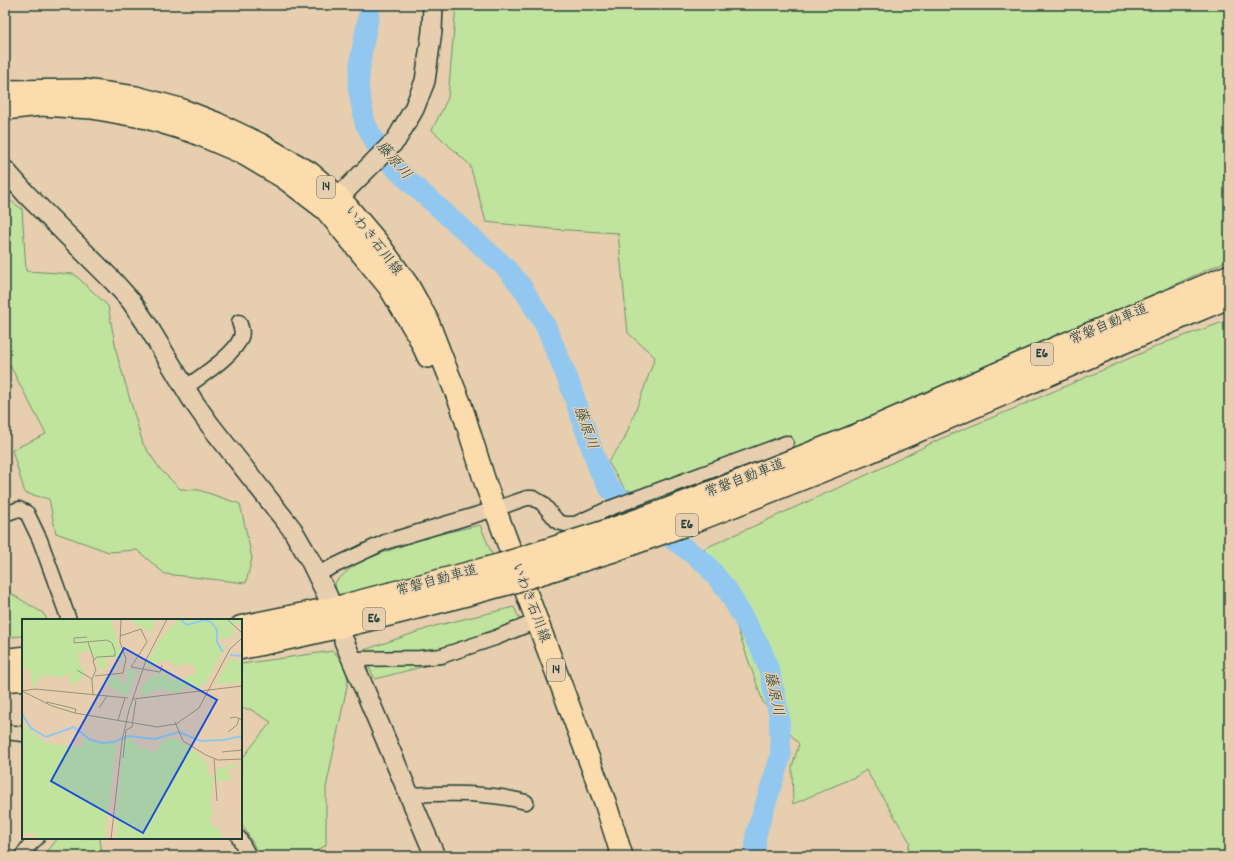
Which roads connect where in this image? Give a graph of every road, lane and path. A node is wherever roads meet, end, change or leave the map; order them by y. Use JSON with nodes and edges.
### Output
{"nodes":[{"id":1,"x":433,"y":5,"type":"edge"},
{"id":2,"x":5,"y":91,"type":"edge"},
{"id":3,"x":5,"y":108,"type":"edge"},
{"id":4,"x":5,"y":170,"type":"edge"},
{"id":5,"x":332,"y":204,"type":"junction"},
{"id":6,"x":1229,"y":276,"type":"edge"},
{"id":7,"x":1229,"y":298,"type":"edge"},
{"id":8,"x":239,"y":322,"type":"dead end"},
{"id":9,"x":185,"y":388,"type":"junction"},
{"id":10,"x":786,"y":442,"type":"dead end"},
{"id":11,"x":860,"y":445,"type":"junction"},
{"id":12,"x":495,"y":509,"type":"junction"},
{"id":13,"x":5,"y":514,"type":"edge"},
{"id":14,"x":317,"y":574,"type":"junction"},
{"id":15,"x":503,"y":574,"type":"junction"},
{"id":16,"x":328,"y":597,"type":"dead end"},
{"id":17,"x":69,"y":619,"type":"edge"},
{"id":18,"x":537,"y":621,"type":"junction"},
{"id":19,"x":242,"y":627,"type":"edge"},
{"id":20,"x":344,"y":641,"type":"dead end"},
{"id":21,"x":242,"y":648,"type":"edge"},
{"id":22,"x":22,"y":658,"type":"edge"},
{"id":23,"x":352,"y":659,"type":"junction"},
{"id":24,"x":5,"y":660,"type":"edge"},
{"id":25,"x":22,"y":678,"type":"edge"},
{"id":26,"x":5,"y":680,"type":"edge"},
{"id":27,"x":5,"y":732,"type":"edge"},
{"id":28,"x":22,"y":734,"type":"edge"},
{"id":29,"x":409,"y":795,"type":"junction"},
{"id":30,"x":526,"y":802,"type":"dead end"},
{"id":31,"x":36,"y":839,"type":"edge"},
{"id":32,"x":240,"y":839,"type":"edge"},
{"id":33,"x":22,"y":856,"type":"edge"},
{"id":34,"x":249,"y":856,"type":"edge"},
{"id":35,"x":435,"y":856,"type":"edge"},
{"id":36,"x":622,"y":856,"type":"edge"}],
"edges":[{"from":1,"to":5,"type":"street"},
{"from":2,"to":5,"type":"main road","name":"いわき石川線","number":"14"},
{"from":3,"to":5,"type":"main road","name":"いわき石川線","number":"14"},
{"from":4,"to":9,"type":"street"},
{"from":5,"to":12,"type":"main road","name":"いわき石川線","number":"14"},
{"from":6,"to":11,"type":"highway","name":"常磐自動車道","number":"E6"},
{"from":7,"to":11,"type":"highway","name":"常磐自動車道","number":"E6"},
{"from":8,"to":9,"type":"street"},
{"from":9,"to":14,"type":"street"},
{"from":10,"to":12,"type":"street"},
{"from":11,"to":15,"type":"highway","name":"常磐自動車道","number":"E6","bridge":true},
{"from":12,"to":14,"type":"street"},
{"from":12,"to":18,"type":"main road","name":"いわき石川線","number":"14"},
{"from":13,"to":17,"type":"street"},
{"from":14,"to":16,"type":"street"},
{"from":15,"to":19,"type":"highway","name":"常磐自動車道","number":"E6"},
{"from":15,"to":21,"type":"highway","name":"常磐自動車道","number":"E6"},
{"from":18,"to":23,"type":"street"},
{"from":18,"to":36,"type":"main road","name":"いわき石川線","number":"14"},
{"from":20,"to":23,"type":"street"},
{"from":22,"to":24,"type":"highway"},
{"from":23,"to":29,"type":"street"},
{"from":25,"to":26,"type":"highway"},
{"from":27,"to":28,"type":"street"},
{"from":29,"to":30,"type":"street"},
{"from":29,"to":35,"type":"street"},
{"from":31,"to":33,"type":"street"},
{"from":32,"to":34,"type":"street"}]}
